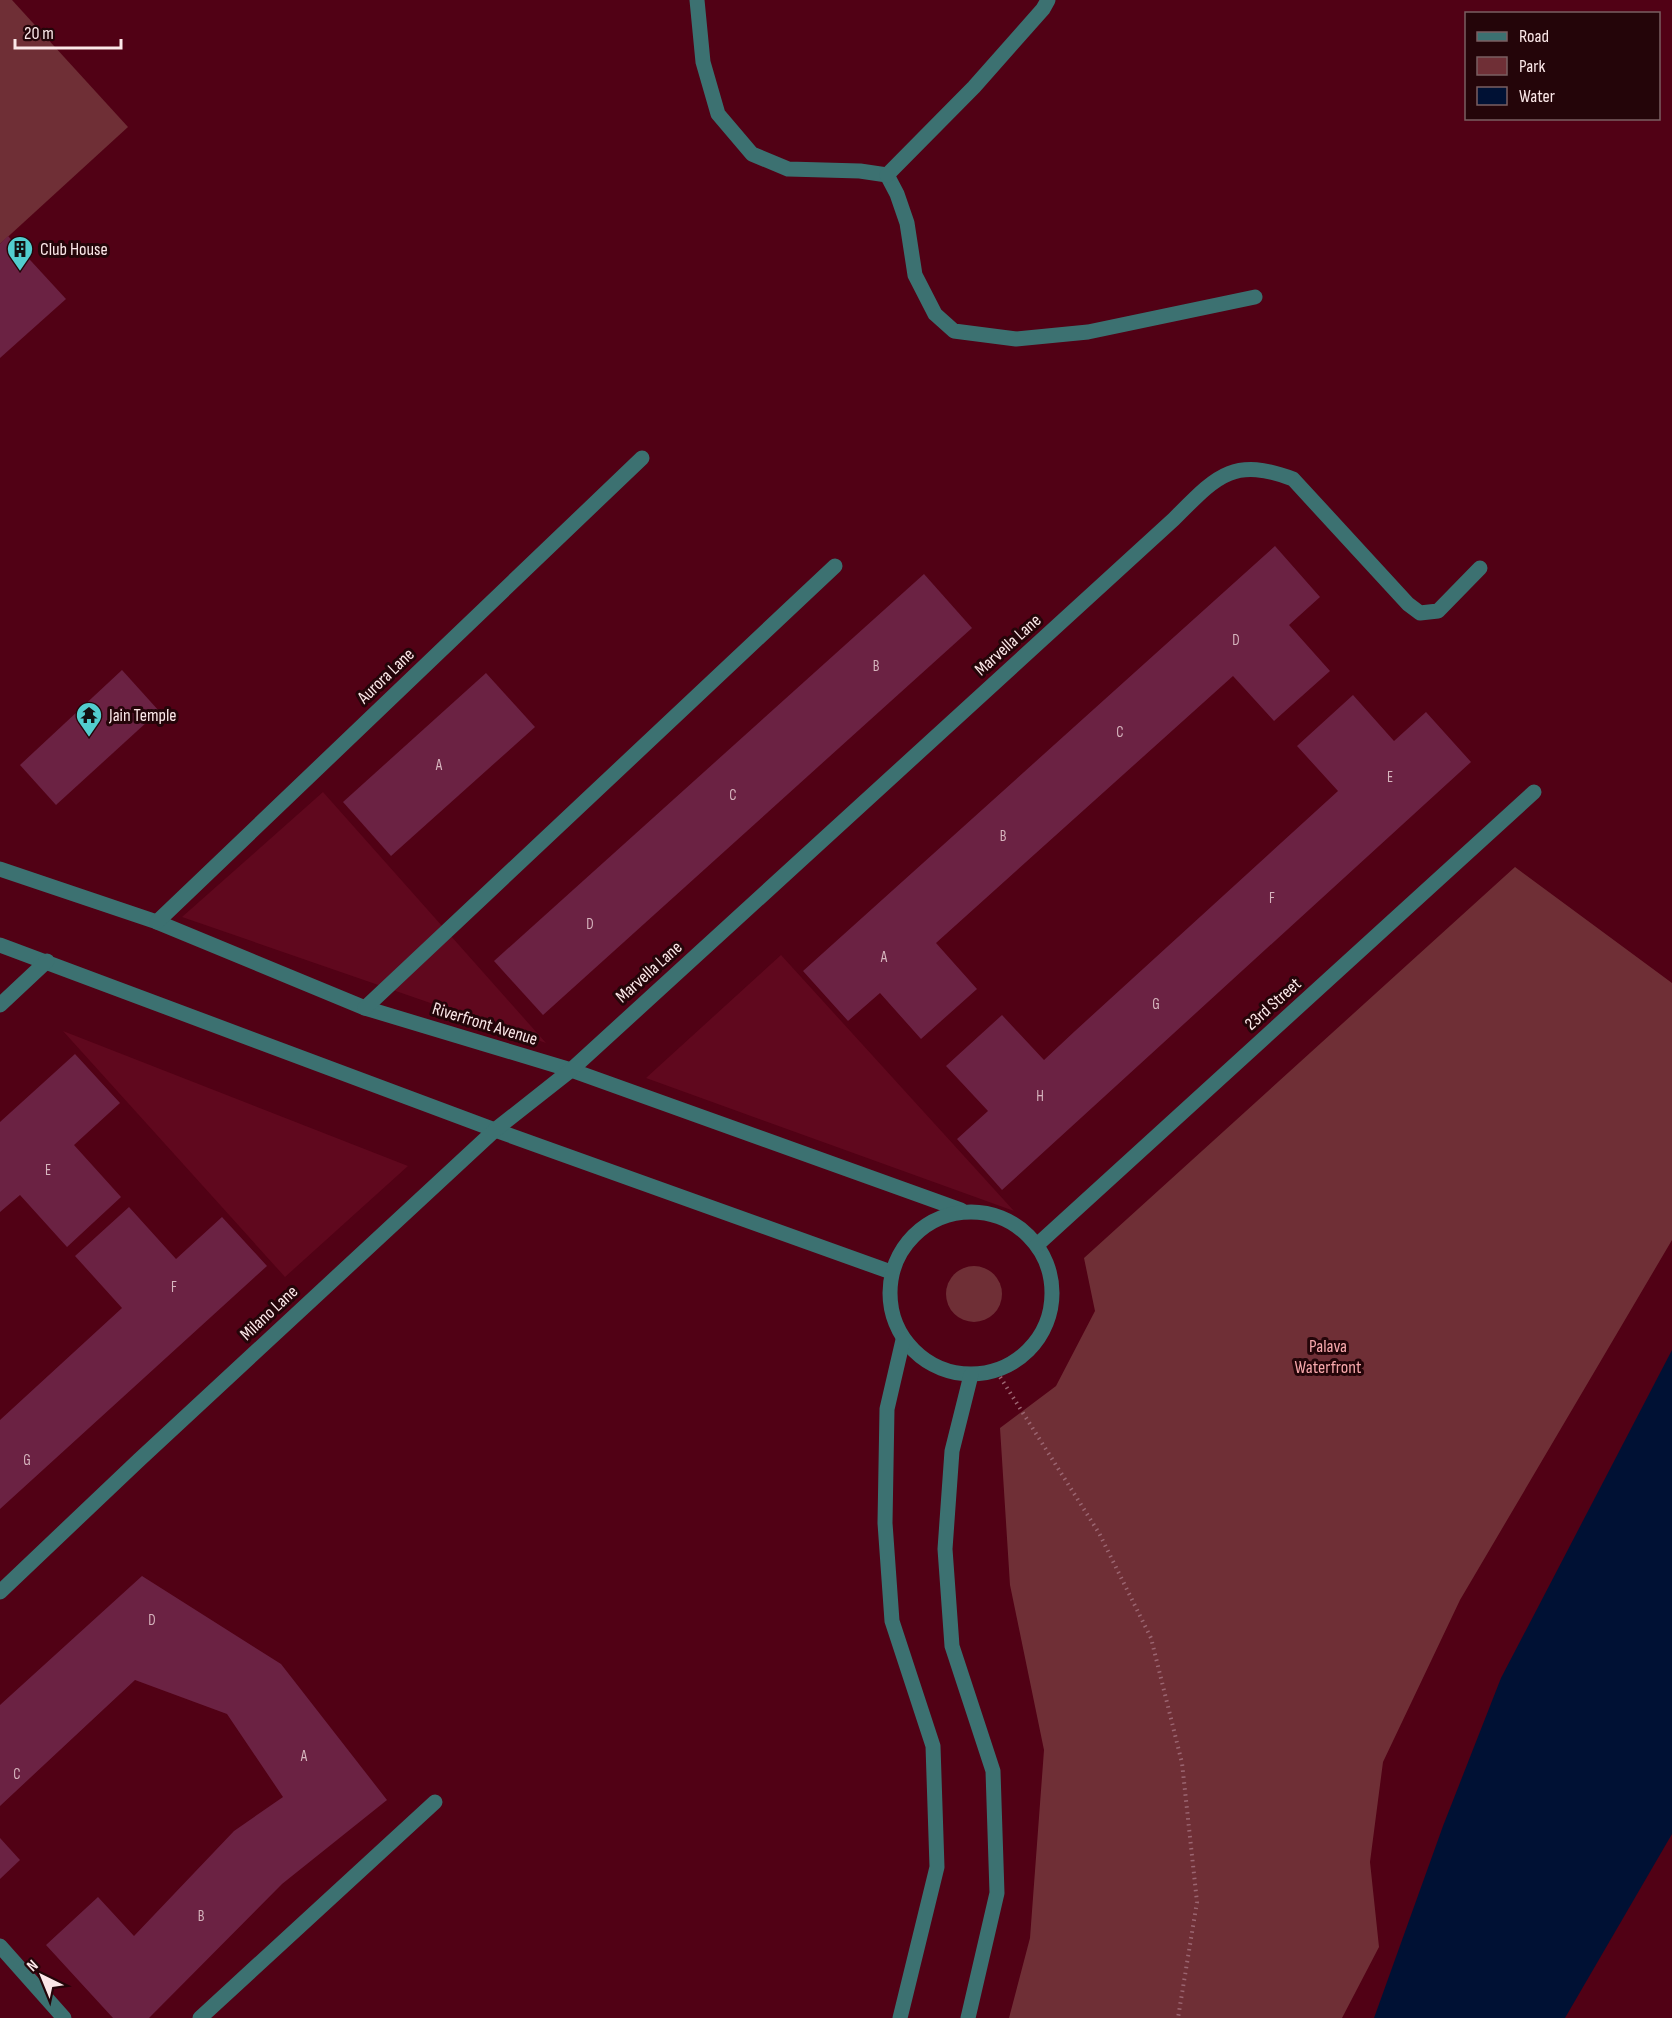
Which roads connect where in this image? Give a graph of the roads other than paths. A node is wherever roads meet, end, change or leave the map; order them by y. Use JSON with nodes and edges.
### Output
{"nodes":[{"id":1,"x":697,"y":0,"type":"edge"},
{"id":2,"x":1048,"y":0,"type":"edge"},
{"id":3,"x":887,"y":175,"type":"junction"},
{"id":4,"x":1255,"y":297,"type":"dead end"},
{"id":5,"x":642,"y":458,"type":"dead end"},
{"id":6,"x":835,"y":566,"type":"dead end"},
{"id":7,"x":1480,"y":568,"type":"dead end"},
{"id":8,"x":1534,"y":792,"type":"dead end"},
{"id":9,"x":0,"y":869,"type":"edge"},
{"id":10,"x":157,"y":922,"type":"junction"},
{"id":11,"x":0,"y":945,"type":"edge"},
{"id":12,"x":47,"y":961,"type":"junction"},
{"id":13,"x":0,"y":1005,"type":"edge"},
{"id":14,"x":365,"y":1008,"type":"junction"},
{"id":15,"x":571,"y":1070,"type":"junction"},
{"id":16,"x":495,"y":1130,"type":"junction"},
{"id":17,"x":961,"y":1210,"type":"junction"},
{"id":18,"x":1037,"y":1245,"type":"junction"},
{"id":19,"x":891,"y":1272,"type":"junction"},
{"id":20,"x":903,"y":1340,"type":"junction"},
{"id":21,"x":971,"y":1375,"type":"junction"},
{"id":22,"x":0,"y":1592,"type":"edge"},
{"id":23,"x":435,"y":1802,"type":"dead end"},
{"id":24,"x":0,"y":1946,"type":"edge"},
{"id":25,"x":64,"y":2018,"type":"edge"},
{"id":26,"x":200,"y":2018,"type":"edge"},
{"id":27,"x":900,"y":2018,"type":"edge"},
{"id":28,"x":968,"y":2018,"type":"edge"}],
"edges":[{"from":1,"to":3,"type":"street"},
{"from":2,"to":3,"type":"street"},
{"from":3,"to":4,"type":"street"},
{"from":5,"to":10,"type":"street","name":"Aurora Lane"},
{"from":6,"to":14,"type":"street"},
{"from":7,"to":15,"type":"street","name":"Marvella Lane"},
{"from":8,"to":18,"type":"street","name":"23rd Street"},
{"from":9,"to":10,"type":"street","name":"Riverfront Avenue"},
{"from":10,"to":14,"type":"street","name":"Riverfront Avenue"},
{"from":11,"to":12,"type":"street"},
{"from":12,"to":13,"type":"street"},
{"from":12,"to":16,"type":"street"},
{"from":14,"to":15,"type":"street","name":"Riverfront Avenue"},
{"from":15,"to":16,"type":"street","name":"Milano Lane"},
{"from":15,"to":17,"type":"street","name":"Riverfront Avenue"},
{"from":16,"to":19,"type":"street"},
{"from":16,"to":22,"type":"street","name":"Milano Lane"},
{"from":17,"to":18,"type":"street"},
{"from":17,"to":19,"type":"street"},
{"from":18,"to":21,"type":"street"},
{"from":19,"to":20,"type":"street"},
{"from":20,"to":21,"type":"street"},
{"from":20,"to":27,"type":"street"},
{"from":21,"to":28,"type":"street"},
{"from":23,"to":26,"type":"street"},
{"from":24,"to":25,"type":"street"}]}
